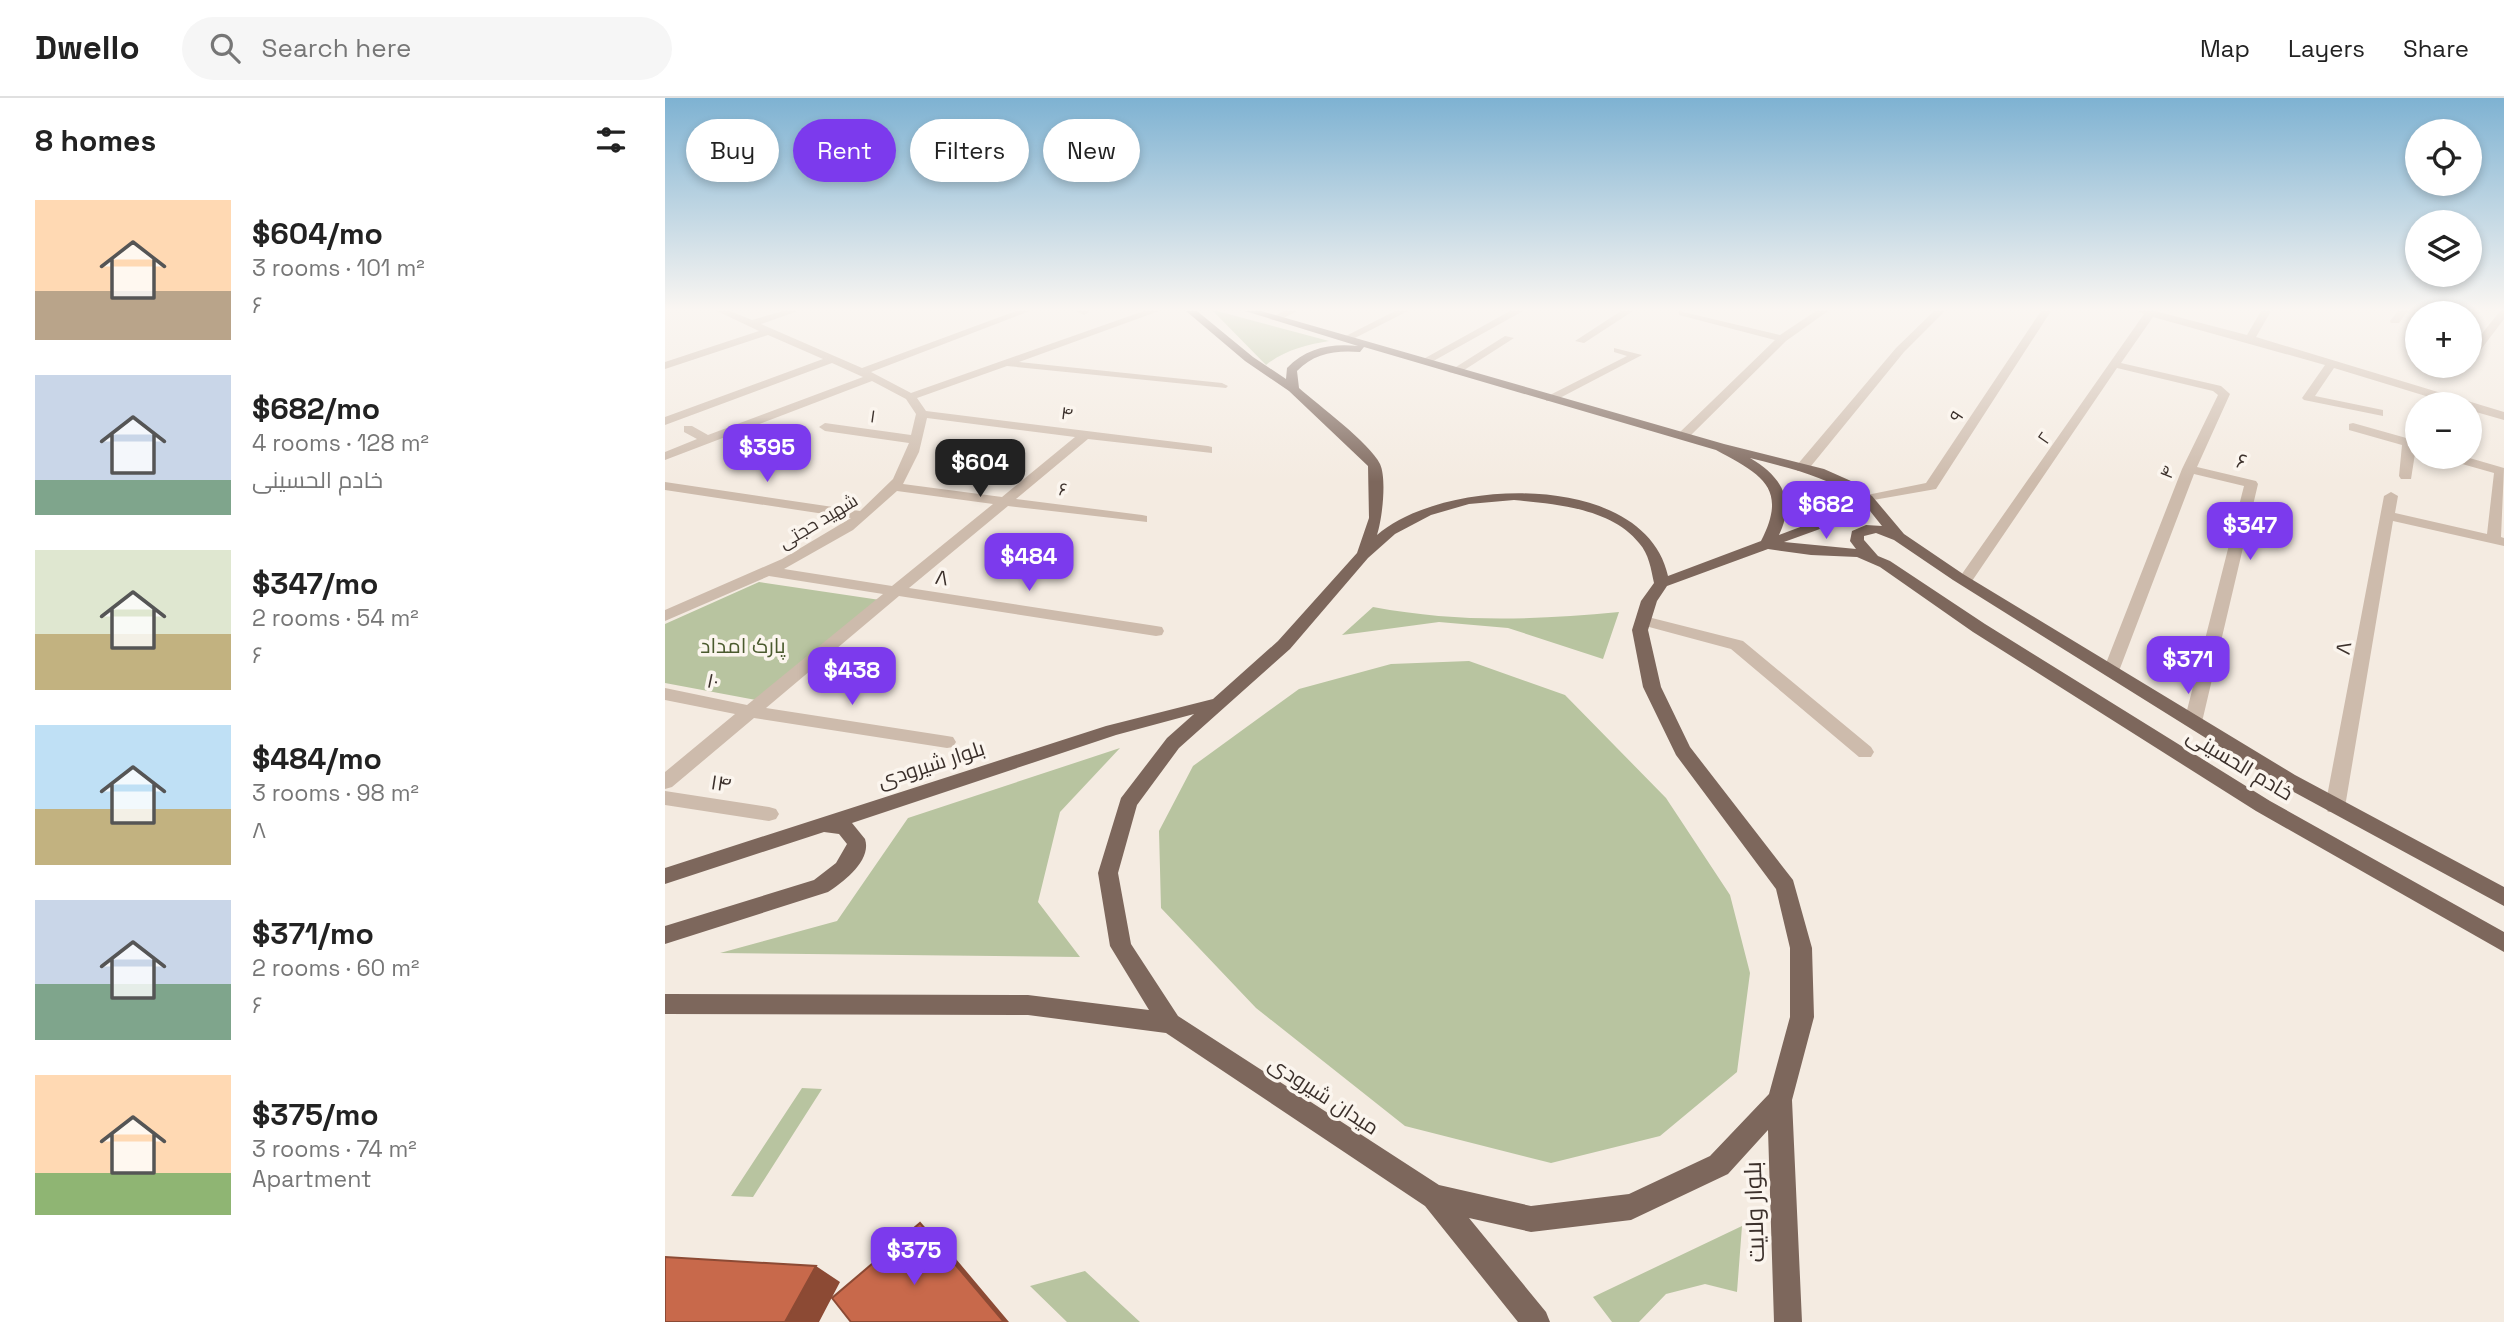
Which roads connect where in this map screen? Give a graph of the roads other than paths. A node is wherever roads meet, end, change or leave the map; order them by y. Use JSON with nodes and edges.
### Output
{"nodes":[{"id":1,"x":808,"y":368,"type":"edge"},
{"id":2,"x":852,"y":368,"type":"edge"},
{"id":3,"x":884,"y":368,"type":"edge"},
{"id":4,"x":993,"y":368,"type":"edge"},
{"id":5,"x":1046,"y":368,"type":"edge"},
{"id":6,"x":1262,"y":368,"type":"edge"},
{"id":7,"x":1293,"y":368,"type":"edge"},
{"id":8,"x":1443,"y":368,"type":"edge"},
{"id":9,"x":1460,"y":368,"type":"edge"},
{"id":10,"x":1611,"y":368,"type":"edge"},
{"id":11,"x":1752,"y":368,"type":"edge"},
{"id":12,"x":1886,"y":368,"type":"edge"},
{"id":13,"x":2008,"y":368,"type":"edge"},
{"id":14,"x":2115,"y":368,"type":"edge"},
{"id":15,"x":2130,"y":368,"type":"edge"},
{"id":16,"x":2328,"y":368,"type":"edge"},
{"id":17,"x":2345,"y":368,"type":"edge"},
{"id":18,"x":1454,"y":372,"type":"junction"},
{"id":19,"x":867,"y":375,"type":"junction"},
{"id":20,"x":1222,"y":386,"type":"dead end"},
{"id":21,"x":1293,"y":389,"type":"junction"},
{"id":22,"x":2424,"y":392,"type":"edge"},
{"id":23,"x":910,"y":397,"type":"junction"},
{"id":24,"x":1551,"y":399,"type":"junction"},
{"id":25,"x":787,"y":410,"type":"junction"},
{"id":26,"x":2482,"y":410,"type":"edge"},
{"id":27,"x":2379,"y":413,"type":"dead end"},
{"id":28,"x":922,"y":414,"type":"junction"},
{"id":29,"x":2504,"y":416,"type":"edge"},
{"id":30,"x":800,"y":418,"type":"dead end"},
{"id":31,"x":665,"y":421,"type":"edge"},
{"id":32,"x":825,"y":427,"type":"dead end"},
{"id":33,"x":2353,"y":427,"type":"dead end"},
{"id":34,"x":688,"y":429,"type":"dead end"},
{"id":35,"x":1086,"y":434,"type":"junction"},
{"id":36,"x":1683,"y":436,"type":"junction"},
{"id":37,"x":707,"y":440,"type":"junction"},
{"id":38,"x":917,"y":440,"type":"junction"},
{"id":39,"x":2405,"y":441,"type":"edge"},
{"id":40,"x":1720,"y":447,"type":"junction"},
{"id":41,"x":1208,"y":450,"type":"dead end"},
{"id":42,"x":668,"y":461,"type":"edge"},
{"id":43,"x":2482,"y":466,"type":"edge"},
{"id":44,"x":1802,"y":468,"type":"junction"},
{"id":45,"x":2189,"y":469,"type":"junction"},
{"id":46,"x":2407,"y":469,"type":"edge"},
{"id":47,"x":2502,"y":472,"type":"edge"},
{"id":48,"x":2406,"y":476,"type":"dead end"},
{"id":49,"x":665,"y":486,"type":"edge"},
{"id":50,"x":895,"y":487,"type":"junction"},
{"id":51,"x":2391,"y":496,"type":"dead end"},
{"id":52,"x":1867,"y":499,"type":"junction"},
{"id":53,"x":1006,"y":501,"type":"junction"},
{"id":54,"x":864,"y":516,"type":"junction"},
{"id":55,"x":2389,"y":516,"type":"junction"},
{"id":56,"x":1142,"y":519,"type":"dead end"},
{"id":57,"x":1899,"y":537,"type":"junction"},
{"id":58,"x":2499,"y":541,"type":"edge"},
{"id":59,"x":1767,"y":544,"type":"junction"},
{"id":60,"x":1363,"y":555,"type":"junction"},
{"id":61,"x":1885,"y":564,"type":"junction"},
{"id":62,"x":764,"y":571,"type":"junction"},
{"id":63,"x":1965,"y":581,"type":"junction"},
{"id":64,"x":1662,"y":583,"type":"junction"},
{"id":65,"x":897,"y":591,"type":"junction"},
{"id":66,"x":668,"y":612,"type":"edge"},
{"id":67,"x":1644,"y":621,"type":"junction"},
{"id":68,"x":1156,"y":631,"type":"dead end"},
{"id":69,"x":2111,"y":671,"type":"junction"},
{"id":70,"x":665,"y":694,"type":"edge"},
{"id":71,"x":1215,"y":703,"type":"junction"},
{"id":72,"x":751,"y":712,"type":"junction"},
{"id":73,"x":2193,"y":722,"type":"junction"},
{"id":74,"x":947,"y":742,"type":"dead end"},
{"id":75,"x":1865,"y":752,"type":"dead end"},
{"id":76,"x":665,"y":782,"type":"edge"},
{"id":77,"x":665,"y":797,"type":"edge"},
{"id":78,"x":2335,"y":807,"type":"junction"},
{"id":79,"x":769,"y":814,"type":"dead end"},
{"id":80,"x":823,"y":825,"type":"junction"},
{"id":81,"x":665,"y":876,"type":"edge"},
{"id":82,"x":2504,"y":897,"type":"edge"},
{"id":83,"x":665,"y":935,"type":"edge"},
{"id":84,"x":2504,"y":943,"type":"edge"},
{"id":85,"x":665,"y":1004,"type":"edge"},
{"id":86,"x":1170,"y":1023,"type":"junction"},
{"id":87,"x":1780,"y":1100,"type":"junction"},
{"id":88,"x":1434,"y":1197,"type":"junction"},
{"id":89,"x":1536,"y":1322,"type":"edge"},
{"id":90,"x":1788,"y":1322,"type":"edge"}],
"edges":[{"from":1,"to":31,"type":"street"},
{"from":2,"to":19,"type":"street"},
{"from":3,"to":19,"type":"street"},
{"from":4,"to":23,"type":"street"},
{"from":5,"to":20,"type":"street"},
{"from":6,"to":21,"type":"main road"},
{"from":7,"to":21,"type":"main road"},
{"from":8,"to":18,"type":"main road"},
{"from":9,"to":18,"type":"street"},
{"from":10,"to":24,"type":"street"},
{"from":11,"to":36,"type":"street"},
{"from":12,"to":44,"type":"street"},
{"from":13,"to":52,"type":"street","name":"۹"},
{"from":14,"to":63,"type":"street","name":"۲"},
{"from":15,"to":45,"type":"street","name":"۴"},
{"from":16,"to":27,"type":"street"},
{"from":17,"to":22,"type":"street"},
{"from":18,"to":24,"type":"main road"},
{"from":19,"to":23,"type":"street"},
{"from":19,"to":25,"type":"street"},
{"from":21,"to":60,"type":"main road"},
{"from":23,"to":28,"type":"street"},
{"from":24,"to":36,"type":"main road"},
{"from":25,"to":30,"type":"street"},
{"from":25,"to":37,"type":"street"},
{"from":26,"to":29,"type":"street"},
{"from":28,"to":35,"type":"street","name":"۴"},
{"from":28,"to":38,"type":"street","name":"شهید حجتی"},
{"from":32,"to":38,"type":"street","name":"۱"},
{"from":33,"to":39,"type":"street"},
{"from":34,"to":37,"type":"street"},
{"from":35,"to":41,"type":"street","name":"۴"},
{"from":35,"to":53,"type":"street"},
{"from":36,"to":40,"type":"main road"},
{"from":37,"to":42,"type":"street"},
{"from":38,"to":50,"type":"street","name":"شهید حجتی"},
{"from":40,"to":44,"type":"main road","name":"خادم الحسینی"},
{"from":40,"to":59,"type":"main road"},
{"from":43,"to":47,"type":"street"},
{"from":44,"to":52,"type":"main road","name":"خادم الحسینی"},
{"from":45,"to":69,"type":"street","name":"۴"},
{"from":45,"to":73,"type":"street","name":"۶"},
{"from":46,"to":48,"type":"street"},
{"from":47,"to":58,"type":"street"},
{"from":49,"to":54,"type":"street"},
{"from":50,"to":53,"type":"street","name":"۶"},
{"from":50,"to":54,"type":"street","name":"شهید حجتی"},
{"from":51,"to":55,"type":"street","name":"۸"},
{"from":52,"to":57,"type":"main road","name":"خادم الحسینی"},
{"from":52,"to":59,"type":"main road"},
{"from":53,"to":56,"type":"street","name":"۶"},
{"from":53,"to":65,"type":"street"},
{"from":54,"to":62,"type":"street","name":"شهید حجتی"},
{"from":55,"to":58,"type":"street"},
{"from":55,"to":78,"type":"street","name":"۸"},
{"from":57,"to":61,"type":"main road"},
{"from":57,"to":63,"type":"main road","name":"خادم الحسینی"},
{"from":59,"to":61,"type":"main road","name":"خادم الحسینی"},
{"from":59,"to":64,"type":"main road"},
{"from":60,"to":64,"type":"main road","name":"میدان شیرودی"},
{"from":60,"to":71,"type":"main road","name":"میدان شیرودی"},
{"from":61,"to":84,"type":"main road","name":"خادم الحسینی"},
{"from":62,"to":65,"type":"street","name":"۸"},
{"from":62,"to":66,"type":"street","name":"شهید حجتی"},
{"from":63,"to":69,"type":"main road","name":"خادم الحسینی"},
{"from":64,"to":67,"type":"main road","name":"میدان شیرودی"},
{"from":65,"to":68,"type":"street","name":"۸"},
{"from":65,"to":72,"type":"street"},
{"from":67,"to":75,"type":"street"},
{"from":67,"to":87,"type":"main road","name":"میدان شیرودی"},
{"from":69,"to":73,"type":"main road","name":"خادم الحسینی"},
{"from":70,"to":72,"type":"street","name":"۱۰"},
{"from":71,"to":80,"type":"main road","name":"بلوار شیرودی"},
{"from":71,"to":86,"type":"main road","name":"میدان شیرودی"},
{"from":72,"to":74,"type":"street","name":"۱۰"},
{"from":72,"to":76,"type":"street"},
{"from":73,"to":78,"type":"main road","name":"خادم الحسینی"},
{"from":77,"to":79,"type":"street","name":"۱۴"},
{"from":78,"to":82,"type":"main road","name":"خادم الحسینی"},
{"from":80,"to":81,"type":"main road","name":"بلوار شیرودی"},
{"from":80,"to":83,"type":"main road"},
{"from":85,"to":86,"type":"main road"},
{"from":86,"to":88,"type":"main road","name":"میدان شیرودی"},
{"from":87,"to":88,"type":"main road","name":"میدان شیرودی"},
{"from":87,"to":90,"type":"main road","name":"بلوار ولایت"},
{"from":88,"to":89,"type":"main road"}]}
